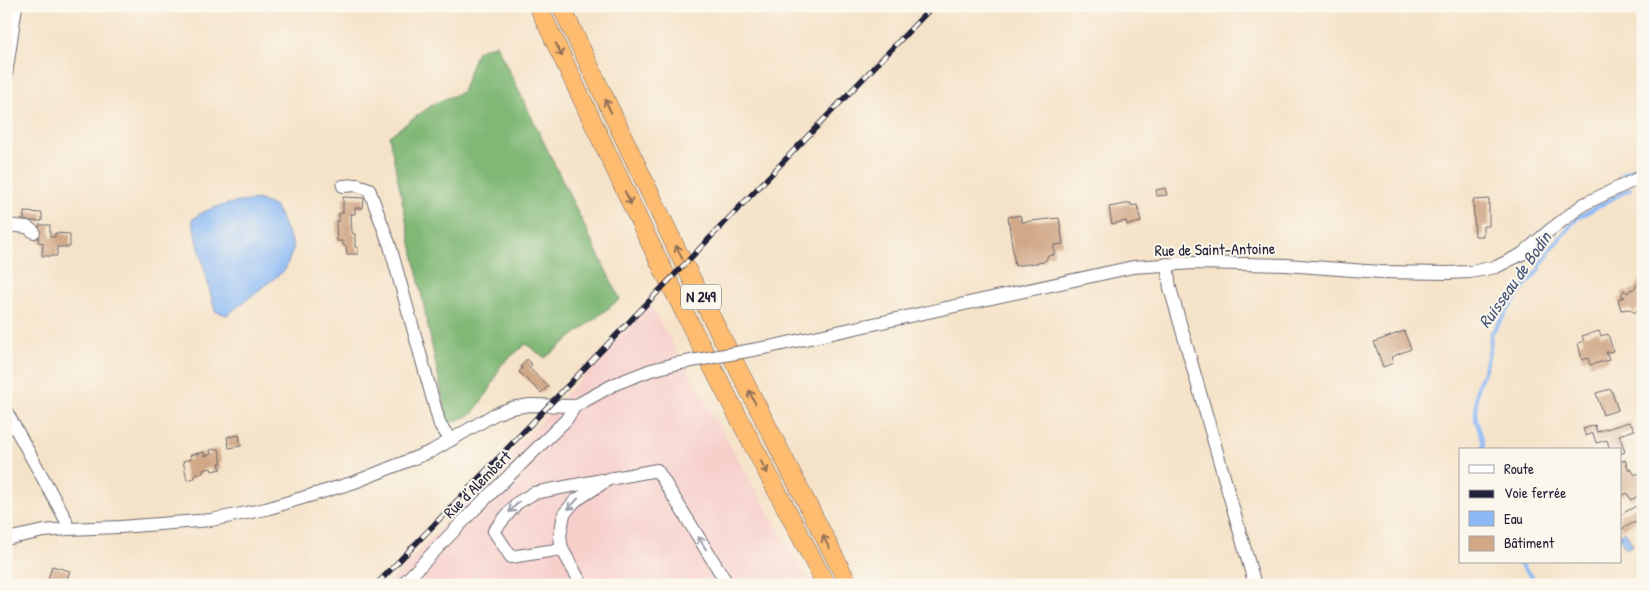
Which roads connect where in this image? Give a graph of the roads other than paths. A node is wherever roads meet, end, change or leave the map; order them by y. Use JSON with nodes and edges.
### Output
{"nodes":[{"id":1,"x":16,"y":6,"type":"edge"},
{"id":2,"x":538,"y":6,"type":"edge"},
{"id":3,"x":561,"y":6,"type":"edge"},
{"id":4,"x":6,"y":75,"type":"edge"},
{"id":5,"x":1643,"y":176,"type":"edge"},
{"id":6,"x":344,"y":186,"type":"dead end"},
{"id":7,"x":6,"y":224,"type":"edge"},
{"id":8,"x":34,"y":232,"type":"dead end"},
{"id":9,"x":1167,"y":264,"type":"junction"},
{"id":10,"x":575,"y":406,"type":"junction"},
{"id":11,"x":7,"y":416,"type":"edge"},
{"id":12,"x":451,"y":440,"type":"junction"},
{"id":13,"x":609,"y":479,"type":"junction"},
{"id":14,"x":67,"y":529,"type":"junction"},
{"id":15,"x":6,"y":539,"type":"edge"},
{"id":16,"x":562,"y":549,"type":"junction"},
{"id":17,"x":402,"y":585,"type":"edge"},
{"id":18,"x":582,"y":585,"type":"edge"},
{"id":19,"x":728,"y":585,"type":"edge"},
{"id":20,"x":826,"y":585,"type":"edge"},
{"id":21,"x":849,"y":585,"type":"edge"},
{"id":22,"x":1255,"y":585,"type":"edge"}],
"edges":[{"from":1,"to":4,"type":"street"},
{"from":2,"to":20,"type":"highway","number":"N 249","one_way":true},
{"from":21,"to":3,"type":"highway","number":"N 249","one_way":true},
{"from":5,"to":9,"type":"street","name":"Rue de Saint-Antoine"},
{"from":6,"to":12,"type":"street"},
{"from":7,"to":8,"type":"street"},
{"from":9,"to":10,"type":"street","name":"Rue de Saint-Antoine","bridge":true},
{"from":9,"to":22,"type":"street"},
{"from":10,"to":12,"type":"street"},
{"from":10,"to":17,"type":"street","name":"Rue d’Alembert"},
{"from":11,"to":14,"type":"street"},
{"from":12,"to":14,"type":"street"},
{"from":13,"to":16,"type":"street","one_way":true},
{"from":13,"to":16,"type":"street","one_way":true},
{"from":19,"to":13,"type":"street","one_way":true},
{"from":14,"to":15,"type":"street"},
{"from":16,"to":18,"type":"street"}]}
